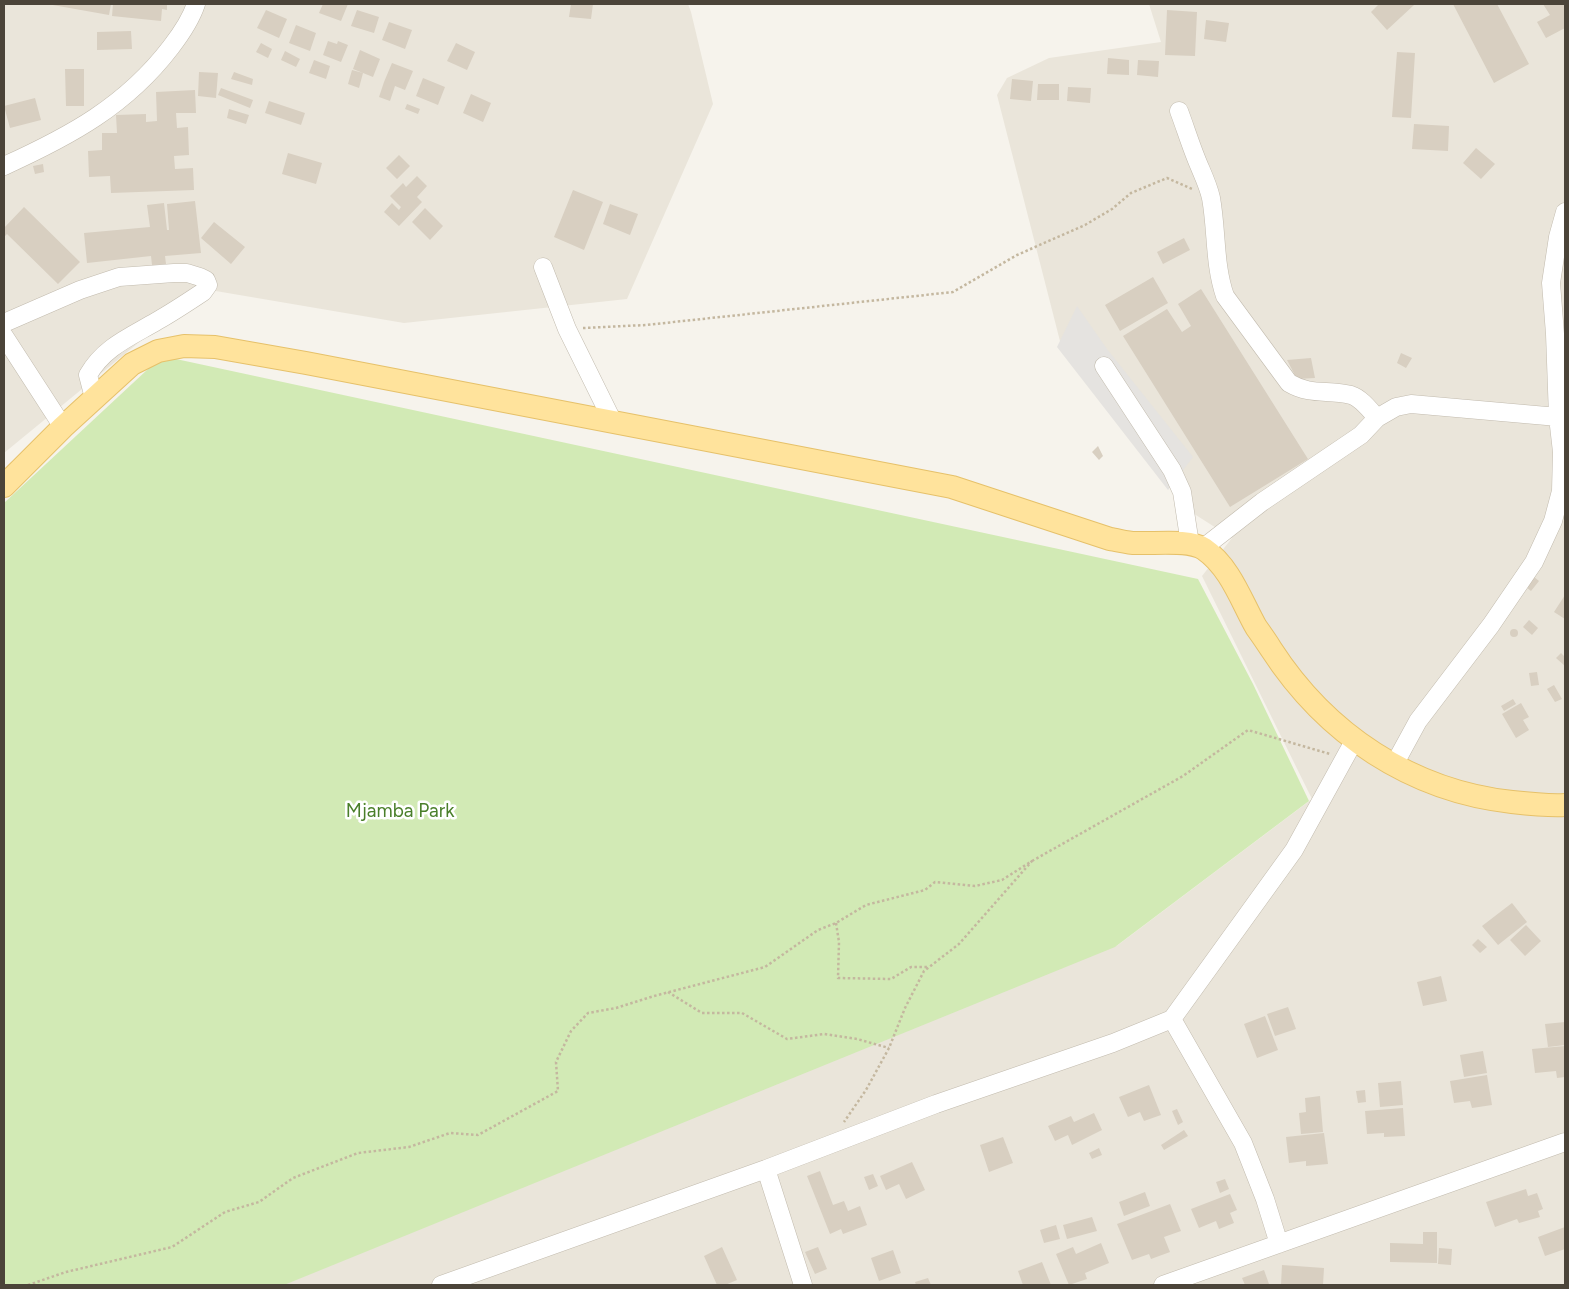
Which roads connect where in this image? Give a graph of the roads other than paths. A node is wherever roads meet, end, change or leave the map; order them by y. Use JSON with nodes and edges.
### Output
{"nodes":[{"id":1,"x":196,"y":4,"type":"edge"},
{"id":2,"x":1180,"y":111,"type":"dead end"},
{"id":3,"x":4,"y":166,"type":"edge"},
{"id":4,"x":1565,"y":212,"type":"edge"},
{"id":5,"x":543,"y":267,"type":"dead end"},
{"id":6,"x":4,"y":323,"type":"edge"},
{"id":7,"x":4,"y":336,"type":"edge"},
{"id":8,"x":1104,"y":366,"type":"dead end"},
{"id":9,"x":94,"y":398,"type":"junction"},
{"id":10,"x":1558,"y":417,"type":"junction"},
{"id":11,"x":1377,"y":418,"type":"junction"},
{"id":12,"x":613,"y":422,"type":"junction"},
{"id":13,"x":63,"y":427,"type":"junction"},
{"id":14,"x":4,"y":486,"type":"edge"},
{"id":15,"x":1196,"y":546,"type":"junction"},
{"id":16,"x":1349,"y":750,"type":"junction"},
{"id":17,"x":1394,"y":766,"type":"junction"},
{"id":18,"x":1565,"y":805,"type":"edge"},
{"id":19,"x":1172,"y":1019,"type":"junction"},
{"id":20,"x":1565,"y":1142,"type":"edge"},
{"id":21,"x":766,"y":1169,"type":"junction"},
{"id":22,"x":1279,"y":1244,"type":"junction"},
{"id":23,"x":441,"y":1285,"type":"edge"},
{"id":24,"x":803,"y":1285,"type":"edge"},
{"id":25,"x":1163,"y":1285,"type":"edge"}],
"edges":[{"from":1,"to":3,"type":"street"},
{"from":2,"to":11,"type":"street"},
{"from":4,"to":10,"type":"street"},
{"from":5,"to":12,"type":"street"},
{"from":6,"to":9,"type":"street"},
{"from":7,"to":13,"type":"street"},
{"from":8,"to":15,"type":"street"},
{"from":9,"to":12,"type":"main road"},
{"from":9,"to":13,"type":"main road"},
{"from":10,"to":11,"type":"street"},
{"from":10,"to":17,"type":"street"},
{"from":11,"to":15,"type":"street"},
{"from":12,"to":15,"type":"main road"},
{"from":13,"to":14,"type":"main road"},
{"from":15,"to":16,"type":"main road"},
{"from":16,"to":17,"type":"main road"},
{"from":16,"to":19,"type":"street"},
{"from":17,"to":18,"type":"main road"},
{"from":19,"to":21,"type":"street"},
{"from":19,"to":22,"type":"street"},
{"from":20,"to":22,"type":"street"},
{"from":21,"to":23,"type":"street"},
{"from":21,"to":24,"type":"street"},
{"from":22,"to":25,"type":"street"}]}
